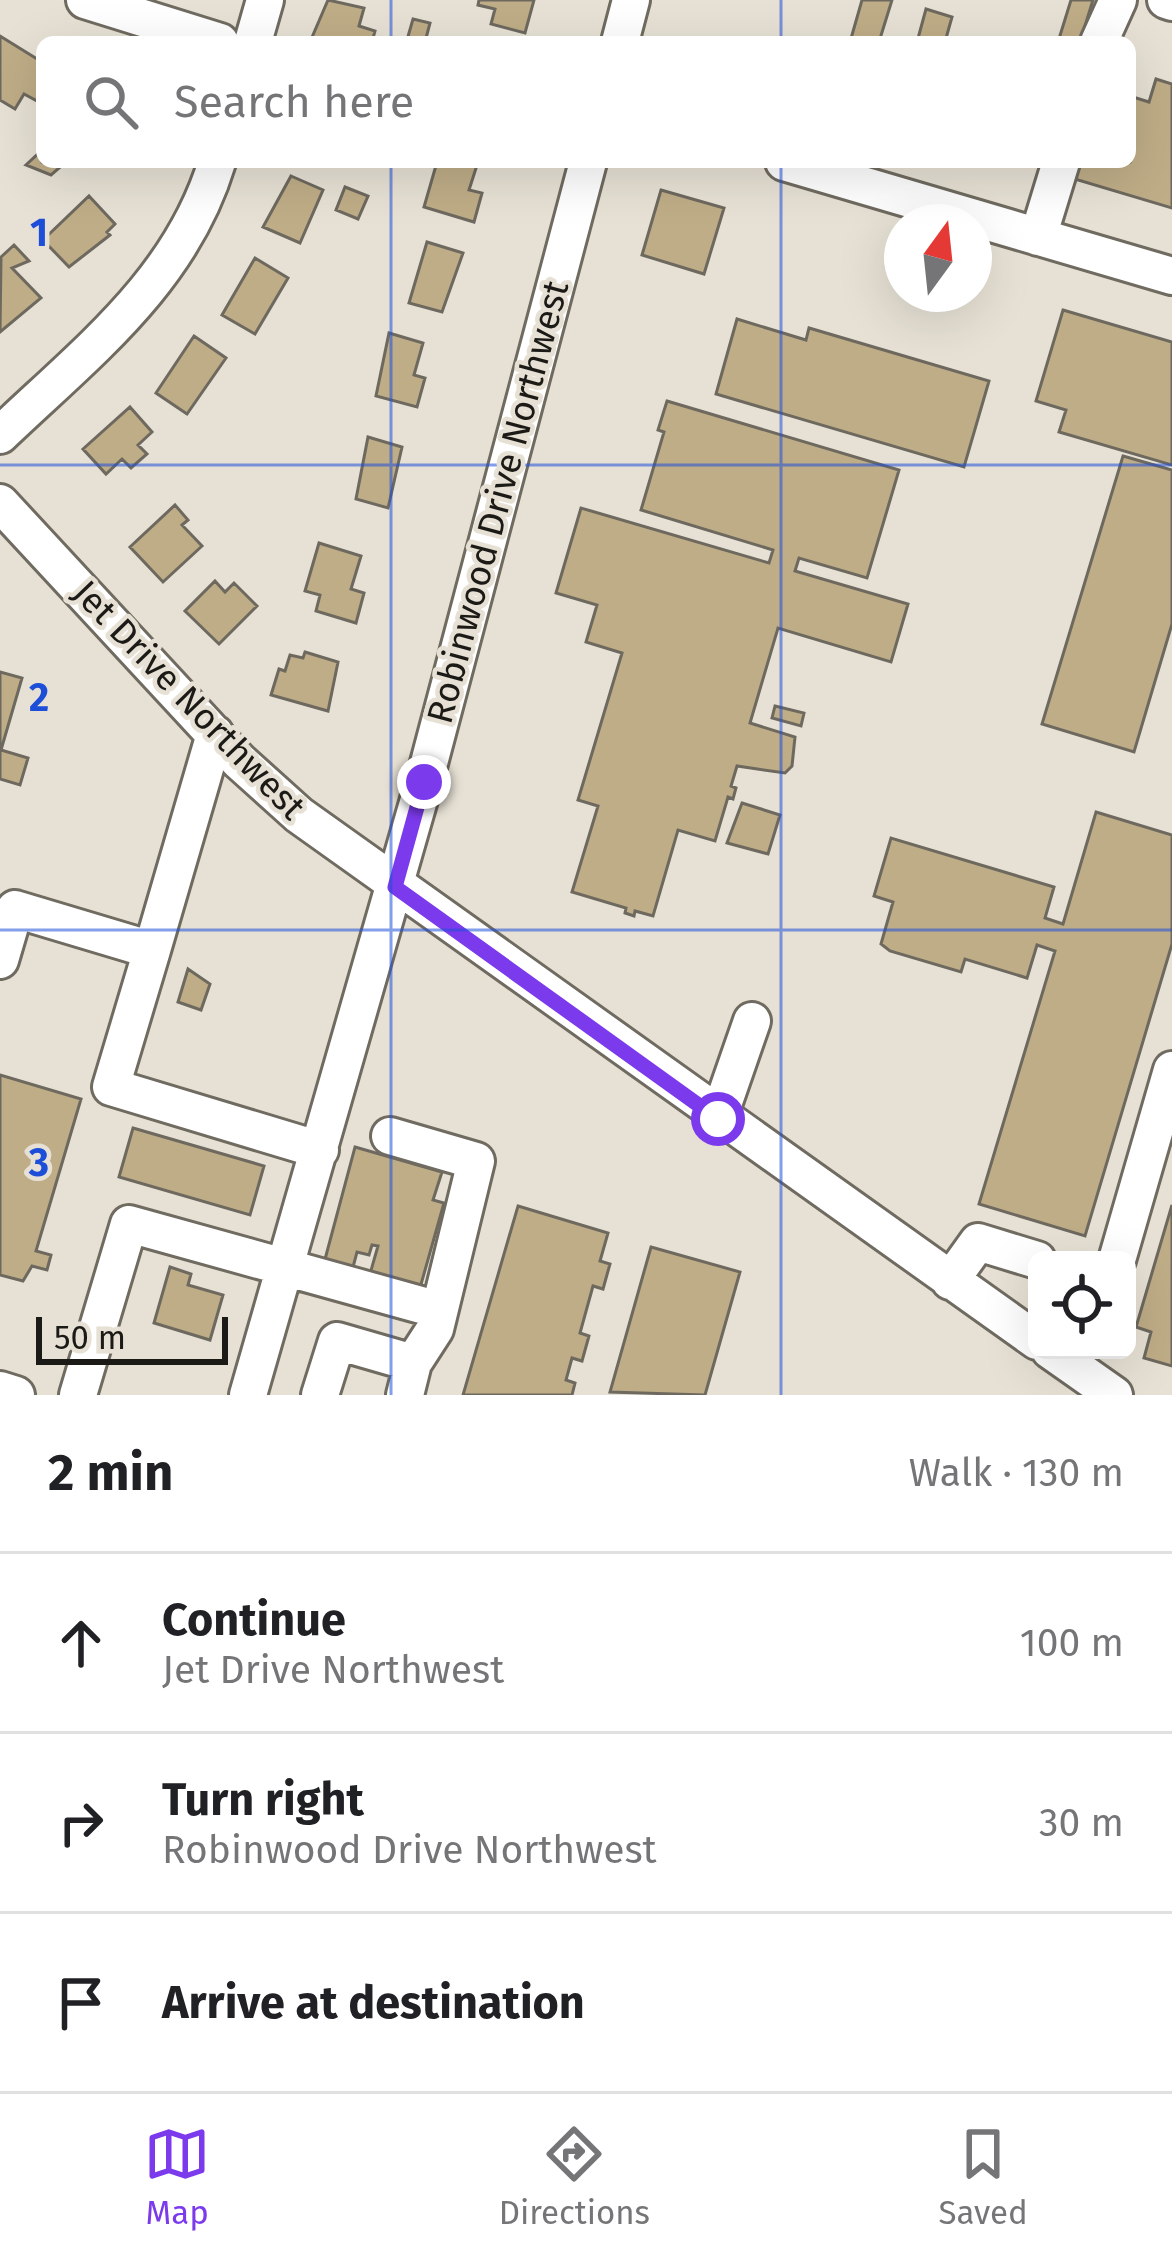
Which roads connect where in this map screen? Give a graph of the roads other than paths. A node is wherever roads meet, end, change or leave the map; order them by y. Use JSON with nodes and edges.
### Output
{"nodes":[{"id":1,"x":85,"y":0,"type":"edge"},
{"id":2,"x":266,"y":0,"type":"edge"},
{"id":3,"x":631,"y":0,"type":"edge"},
{"id":4,"x":1118,"y":0,"type":"edge"},
{"id":5,"x":201,"y":36,"type":"edge"},
{"id":6,"x":255,"y":36,"type":"edge"},
{"id":7,"x":622,"y":36,"type":"edge"},
{"id":8,"x":1102,"y":36,"type":"edge"},
{"id":9,"x":215,"y":168,"type":"edge"},
{"id":10,"x":586,"y":168,"type":"edge"},
{"id":11,"x":804,"y":168,"type":"edge"},
{"id":12,"x":1059,"y":168,"type":"edge"},
{"id":13,"x":1038,"y":237,"type":"junction"},
{"id":14,"x":1172,"y":276,"type":"edge"},
{"id":15,"x":0,"y":435,"type":"edge"},
{"id":16,"x":0,"y":502,"type":"edge"},
{"id":17,"x":215,"y":734,"type":"junction"},
{"id":18,"x":395,"y":887,"type":"junction"},
{"id":19,"x":152,"y":950,"type":"junction"},
{"id":20,"x":0,"y":960,"type":"edge"},
{"id":21,"x":752,"y":1021,"type":"dead end"},
{"id":22,"x":1172,"y":1070,"type":"edge"},
{"id":23,"x":718,"y":1119,"type":"junction"},
{"id":24,"x":390,"y":1136,"type":"dead end"},
{"id":25,"x":320,"y":1150,"type":"junction"},
{"id":26,"x":1120,"y":1251,"type":"edge"},
{"id":27,"x":1028,"y":1257,"type":"edge"},
{"id":28,"x":285,"y":1268,"type":"junction"},
{"id":29,"x":950,"y":1281,"type":"junction"},
{"id":30,"x":439,"y":1310,"type":"junction"},
{"id":31,"x":1028,"y":1335,"type":"edge"},
{"id":32,"x":1087,"y":1362,"type":"edge"},
{"id":33,"x":409,"y":1379,"type":"edge"},
{"id":34,"x":0,"y":1390,"type":"edge"},
{"id":35,"x":16,"y":1395,"type":"edge"},
{"id":36,"x":78,"y":1395,"type":"edge"},
{"id":37,"x":248,"y":1395,"type":"edge"},
{"id":38,"x":320,"y":1395,"type":"edge"},
{"id":39,"x":1114,"y":1395,"type":"edge"}],
"edges":[{"from":1,"to":5,"type":"street"},
{"from":2,"to":6,"type":"street"},
{"from":3,"to":7,"type":"street"},
{"from":4,"to":8,"type":"street"},
{"from":9,"to":15,"type":"street"},
{"from":10,"to":18,"type":"street","name":"Robinwood Drive Northwest"},
{"from":11,"to":13,"type":"street"},
{"from":12,"to":13,"type":"street"},
{"from":13,"to":14,"type":"street"},
{"from":16,"to":17,"type":"street","name":"Jet Drive Northwest"},
{"from":17,"to":18,"type":"street","name":"Jet Drive Northwest"},
{"from":17,"to":19,"type":"street"},
{"from":18,"to":23,"type":"street","name":"Jet Drive Northwest"},
{"from":18,"to":25,"type":"street","name":"Robinwood Drive Northwest"},
{"from":19,"to":20,"type":"street"},
{"from":19,"to":25,"type":"street"},
{"from":21,"to":23,"type":"street"},
{"from":22,"to":26,"type":"street"},
{"from":23,"to":29,"type":"street","name":"Jet Drive Northwest"},
{"from":24,"to":30,"type":"street"},
{"from":25,"to":28,"type":"street","name":"Robinwood Drive Northwest"},
{"from":27,"to":29,"type":"street"},
{"from":28,"to":30,"type":"street"},
{"from":28,"to":36,"type":"street"},
{"from":28,"to":37,"type":"street","name":"Robinwood Drive Northwest"},
{"from":29,"to":31,"type":"street","name":"Jet Drive Northwest"},
{"from":30,"to":33,"type":"street"},
{"from":32,"to":39,"type":"street"},
{"from":33,"to":38,"type":"street"},
{"from":34,"to":35,"type":"street"}]}
